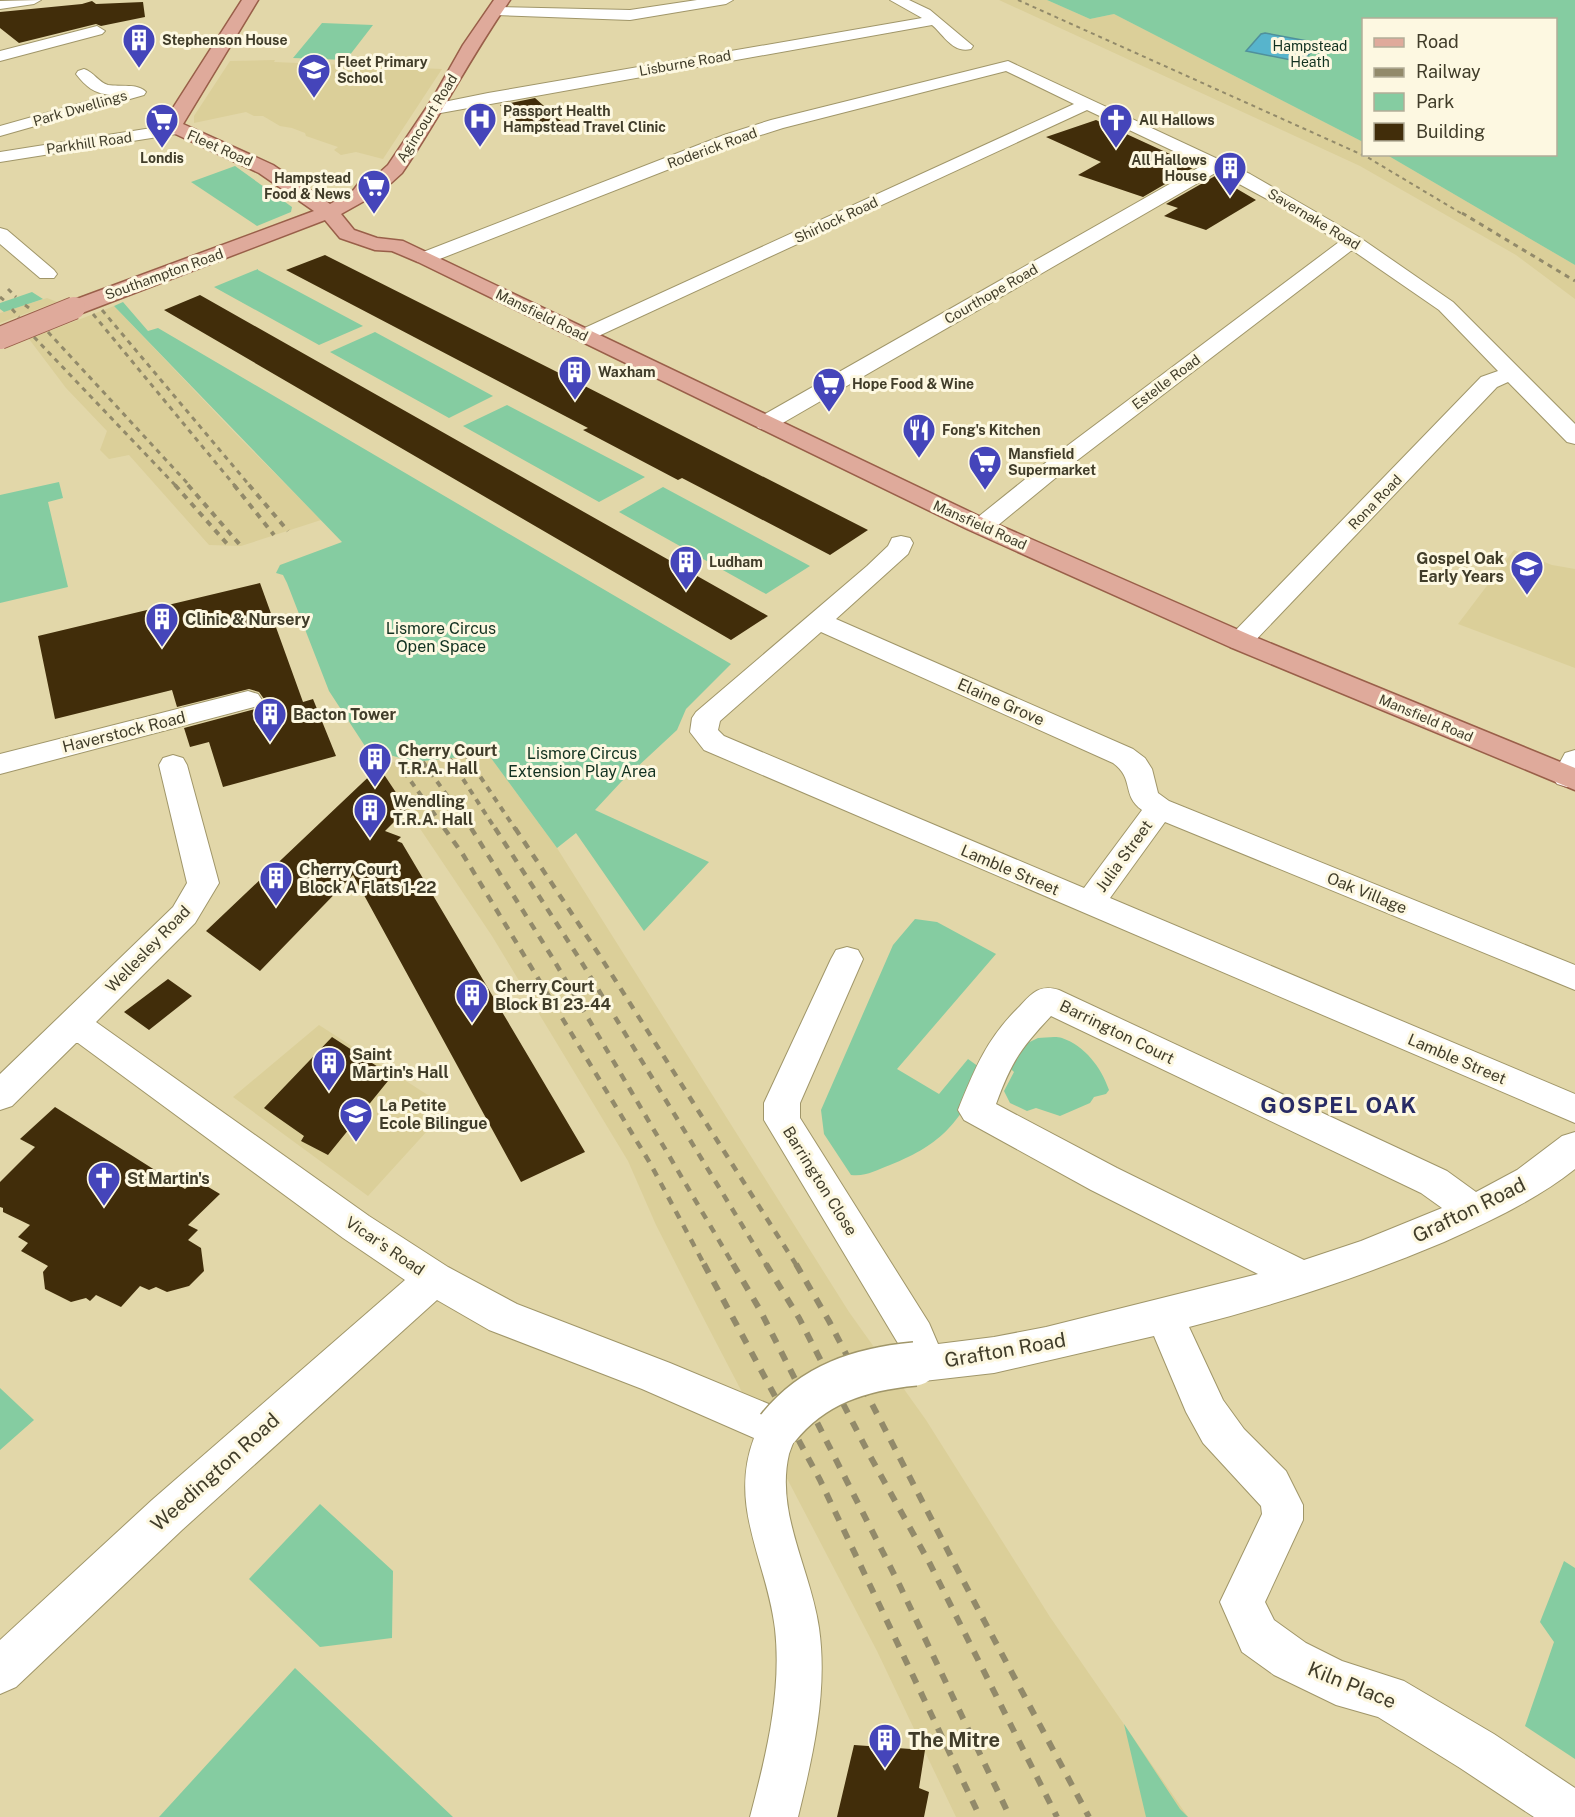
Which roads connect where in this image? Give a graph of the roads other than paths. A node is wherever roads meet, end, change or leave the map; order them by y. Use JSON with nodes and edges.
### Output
{"nodes":[{"id":1,"x":34,"y":0,"type":"edge"},
{"id":2,"x":250,"y":0,"type":"edge"},
{"id":3,"x":726,"y":0,"type":"edge"},
{"id":4,"x":897,"y":0,"type":"edge"},
{"id":5,"x":0,"y":5,"type":"edge"},
{"id":6,"x":499,"y":6,"type":"edge"},
{"id":7,"x":935,"y":20,"type":"junction"},
{"id":8,"x":97,"y":31,"type":"dead end"},
{"id":9,"x":965,"y":46,"type":"dead end"},
{"id":10,"x":0,"y":56,"type":"edge"},
{"id":11,"x":1008,"y":66,"type":"joint"},
{"id":12,"x":84,"y":74,"type":"dead end"},
{"id":13,"x":1087,"y":104,"type":"junction"},
{"id":14,"x":435,"y":109,"type":"junction"},
{"id":15,"x":177,"y":129,"type":"junction"},
{"id":16,"x":0,"y":132,"type":"edge"},
{"id":17,"x":8,"y":155,"type":"edge"},
{"id":18,"x":1216,"y":165,"type":"junction"},
{"id":19,"x":366,"y":187,"type":"junction"},
{"id":20,"x":312,"y":199,"type":"junction"},
{"id":21,"x":329,"y":212,"type":"junction"},
{"id":22,"x":280,"y":231,"type":"junction"},
{"id":23,"x":0,"y":234,"type":"edge"},
{"id":24,"x":347,"y":234,"type":"junction"},
{"id":25,"x":1352,"y":241,"type":"junction"},
{"id":26,"x":396,"y":245,"type":"junction"},
{"id":27,"x":425,"y":258,"type":"junction"},
{"id":28,"x":47,"y":274,"type":"dead end"},
{"id":29,"x":585,"y":335,"type":"junction"},
{"id":30,"x":0,"y":338,"type":"edge"},
{"id":31,"x":1515,"y":374,"type":"junction"},
{"id":32,"x":766,"y":423,"type":"junction"},
{"id":33,"x":1575,"y":437,"type":"edge"},
{"id":34,"x":982,"y":526,"type":"junction"},
{"id":35,"x":902,"y":543,"type":"dead end"},
{"id":36,"x":818,"y":621,"type":"junction"},
{"id":37,"x":1240,"y":641,"type":"junction"},
{"id":38,"x":248,"y":700,"type":"dead end"},
{"id":39,"x":0,"y":764,"type":"edge"},
{"id":40,"x":173,"y":765,"type":"dead end"},
{"id":41,"x":1572,"y":772,"type":"edge"},
{"id":42,"x":1159,"y":808,"type":"junction"},
{"id":43,"x":1090,"y":903,"type":"junction"},
{"id":44,"x":847,"y":959,"type":"dead end"},
{"id":45,"x":1575,"y":978,"type":"edge"},
{"id":46,"x":71,"y":1028,"type":"junction"},
{"id":47,"x":0,"y":1096,"type":"edge"},
{"id":48,"x":1575,"y":1109,"type":"edge"},
{"id":49,"x":1575,"y":1147,"type":"edge"},
{"id":50,"x":1474,"y":1211,"type":"junction"},
{"id":51,"x":1302,"y":1278,"type":"junction"},
{"id":52,"x":434,"y":1279,"type":"junction"},
{"id":53,"x":1165,"y":1317,"type":"junction"},
{"id":54,"x":920,"y":1364,"type":"junction"},
{"id":55,"x":772,"y":1447,"type":"junction"},
{"id":56,"x":0,"y":1671,"type":"edge"},
{"id":57,"x":1575,"y":1816,"type":"edge"},
{"id":58,"x":774,"y":1817,"type":"edge"}],
"edges":[{"from":1,"to":5,"type":"street"},
{"from":2,"to":15,"type":"main road","name":"Fleet Road"},
{"from":3,"to":6,"type":"street"},
{"from":4,"to":7,"type":"street"},
{"from":6,"to":14,"type":"main road","name":"Agincourt Road"},
{"from":7,"to":9,"type":"street"},
{"from":7,"to":14,"type":"street","name":"Lisburne Road"},
{"from":8,"to":10,"type":"street"},
{"from":11,"to":13,"type":"street","name":"Savernake Road"},
{"from":11,"to":27,"type":"street","name":"Roderick Road"},
{"from":12,"to":16,"type":"street","name":"Park Dwellings"},
{"from":13,"to":18,"type":"street","name":"Savernake Road"},
{"from":13,"to":29,"type":"street","name":"Shirlock Road"},
{"from":14,"to":19,"type":"main road","name":"Agincourt Road"},
{"from":15,"to":17,"type":"street","name":"Parkhill Road"},
{"from":15,"to":20,"type":"main road","name":"Fleet Road"},
{"from":16,"to":17,"type":"street"},
{"from":18,"to":25,"type":"street","name":"Savernake Road"},
{"from":18,"to":32,"type":"street","name":"Courthope Road"},
{"from":19,"to":20,"type":"main road"},
{"from":19,"to":21,"type":"main road","name":"Agincourt Road"},
{"from":20,"to":21,"type":"main road","name":"Fleet Road"},
{"from":21,"to":22,"type":"main road","name":"Southampton Road"},
{"from":21,"to":24,"type":"main road"},
{"from":21,"to":26,"type":"main road","name":"Mansfield Road"},
{"from":22,"to":24,"type":"main road","name":"Mansfield Road"},
{"from":22,"to":30,"type":"main road","name":"Southampton Road","bridge":true},
{"from":23,"to":28,"type":"street"},
{"from":24,"to":26,"type":"main road","name":"Mansfield Road"},
{"from":25,"to":31,"type":"street","name":"Savernake Road"},
{"from":25,"to":34,"type":"street","name":"Estelle Road"},
{"from":26,"to":27,"type":"main road","name":"Mansfield Road"},
{"from":27,"to":29,"type":"main road","name":"Mansfield Road"},
{"from":29,"to":32,"type":"main road","name":"Mansfield Road"},
{"from":31,"to":33,"type":"street","name":"Savernake Road"},
{"from":31,"to":37,"type":"street","name":"Rona Road"},
{"from":32,"to":34,"type":"main road","name":"Mansfield Road"},
{"from":34,"to":37,"type":"main road","name":"Mansfield Road"},
{"from":35,"to":36,"type":"street","name":"Lamble Street"},
{"from":36,"to":42,"type":"street","name":"Elaine Grove"},
{"from":36,"to":43,"type":"street","name":"Lamble Street"},
{"from":37,"to":41,"type":"main road","name":"Mansfield Road"},
{"from":38,"to":39,"type":"street","name":"Haverstock Road"},
{"from":40,"to":46,"type":"street","name":"Wellesley Road"},
{"from":42,"to":43,"type":"street","name":"Julia Street"},
{"from":42,"to":45,"type":"street","name":"Oak Village"},
{"from":43,"to":48,"type":"street","name":"Lamble Street"},
{"from":44,"to":54,"type":"street","name":"Barrington Close"},
{"from":46,"to":47,"type":"street","name":"Wellesley Road"},
{"from":46,"to":52,"type":"street","name":"Vicar's Road"},
{"from":49,"to":50,"type":"street","name":"Grafton Road"},
{"from":50,"to":51,"type":"street","name":"Grafton Road"},
{"from":50,"to":51,"type":"street","name":"Barrington Court"},
{"from":51,"to":53,"type":"street","name":"Grafton Road"},
{"from":52,"to":55,"type":"street","name":"Vicar's Road"},
{"from":52,"to":56,"type":"street","name":"Weedington Road"},
{"from":53,"to":54,"type":"street","name":"Grafton Road"},
{"from":53,"to":57,"type":"street","name":"Kiln Place"},
{"from":54,"to":55,"type":"street","name":"Grafton Road","bridge":true},
{"from":55,"to":58,"type":"street"}]}
